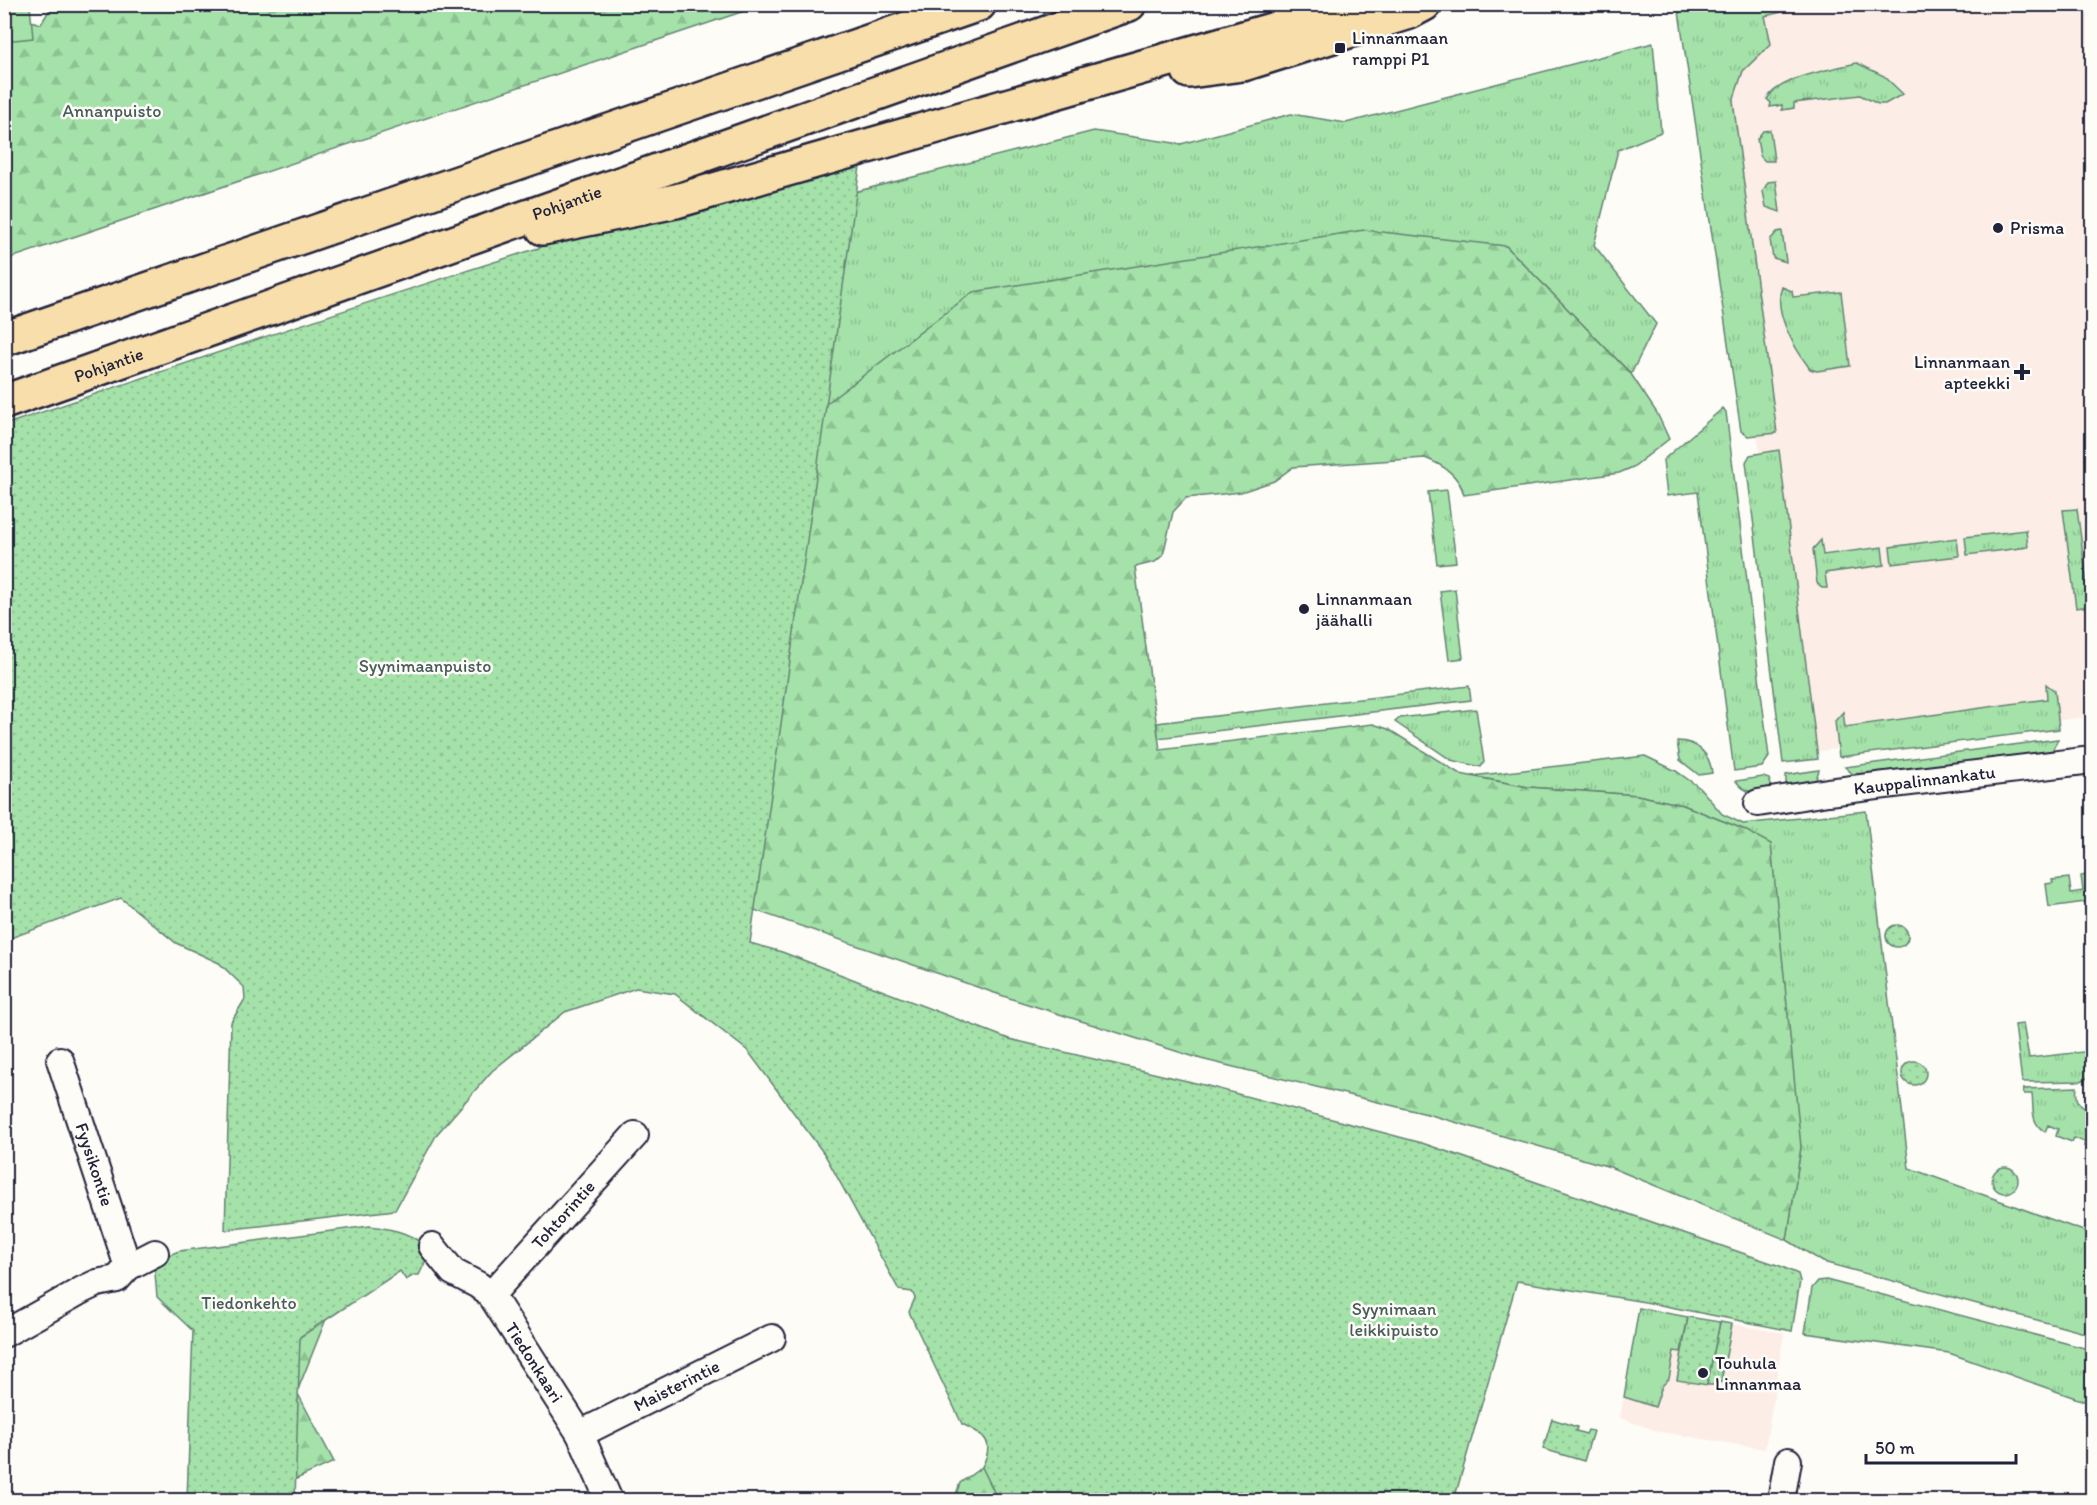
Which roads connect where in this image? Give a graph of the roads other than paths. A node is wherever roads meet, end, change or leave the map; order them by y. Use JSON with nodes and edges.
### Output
{"nodes":[{"id":1,"x":979,"y":4,"type":"edge"},
{"id":2,"x":1129,"y":4,"type":"edge"},
{"id":3,"x":1362,"y":4,"type":"edge"},
{"id":4,"x":1424,"y":4,"type":"edge"},
{"id":5,"x":1086,"y":84,"type":"junction"},
{"id":6,"x":418,"y":254,"type":"junction"},
{"id":7,"x":4,"y":339,"type":"edge"},
{"id":8,"x":4,"y":402,"type":"edge"},
{"id":9,"x":2092,"y":760,"type":"edge"},
{"id":10,"x":1758,"y":803,"type":"dead end"},
{"id":11,"x":60,"y":1060,"type":"dead end"},
{"id":12,"x":635,"y":1135,"type":"dead end"},
{"id":13,"x":432,"y":1246,"type":"dead end"},
{"id":14,"x":155,"y":1253,"type":"dead end"},
{"id":15,"x":128,"y":1267,"type":"junction"},
{"id":16,"x":491,"y":1295,"type":"junction"},
{"id":17,"x":4,"y":1334,"type":"edge"},
{"id":18,"x":772,"y":1338,"type":"dead end"},
{"id":19,"x":580,"y":1434,"type":"junction"},
{"id":20,"x":1788,"y":1461,"type":"dead end"},
{"id":21,"x":600,"y":1497,"type":"edge"},
{"id":22,"x":1781,"y":1500,"type":"edge"}],
"edges":[{"from":1,"to":7,"type":"highway"},
{"from":2,"to":6,"type":"highway","name":"Pohjantie"},
{"from":3,"to":5,"type":"highway"},
{"from":4,"to":5,"type":"highway"},
{"from":5,"to":6,"type":"highway"},
{"from":6,"to":8,"type":"highway","name":"Pohjantie"},
{"from":9,"to":10,"type":"street","name":"Kauppalinnankatu"},
{"from":11,"to":15,"type":"street","name":"Fyysikontie"},
{"from":12,"to":16,"type":"street","name":"Tohtorintie"},
{"from":13,"to":16,"type":"street","name":"Tiedonkaari"},
{"from":14,"to":15,"type":"street"},
{"from":15,"to":17,"type":"street"},
{"from":16,"to":19,"type":"street","name":"Tiedonkaari"},
{"from":18,"to":19,"type":"street","name":"Maisterintie"},
{"from":19,"to":21,"type":"street","name":"Tiedonkaari"},
{"from":20,"to":22,"type":"street"}]}
